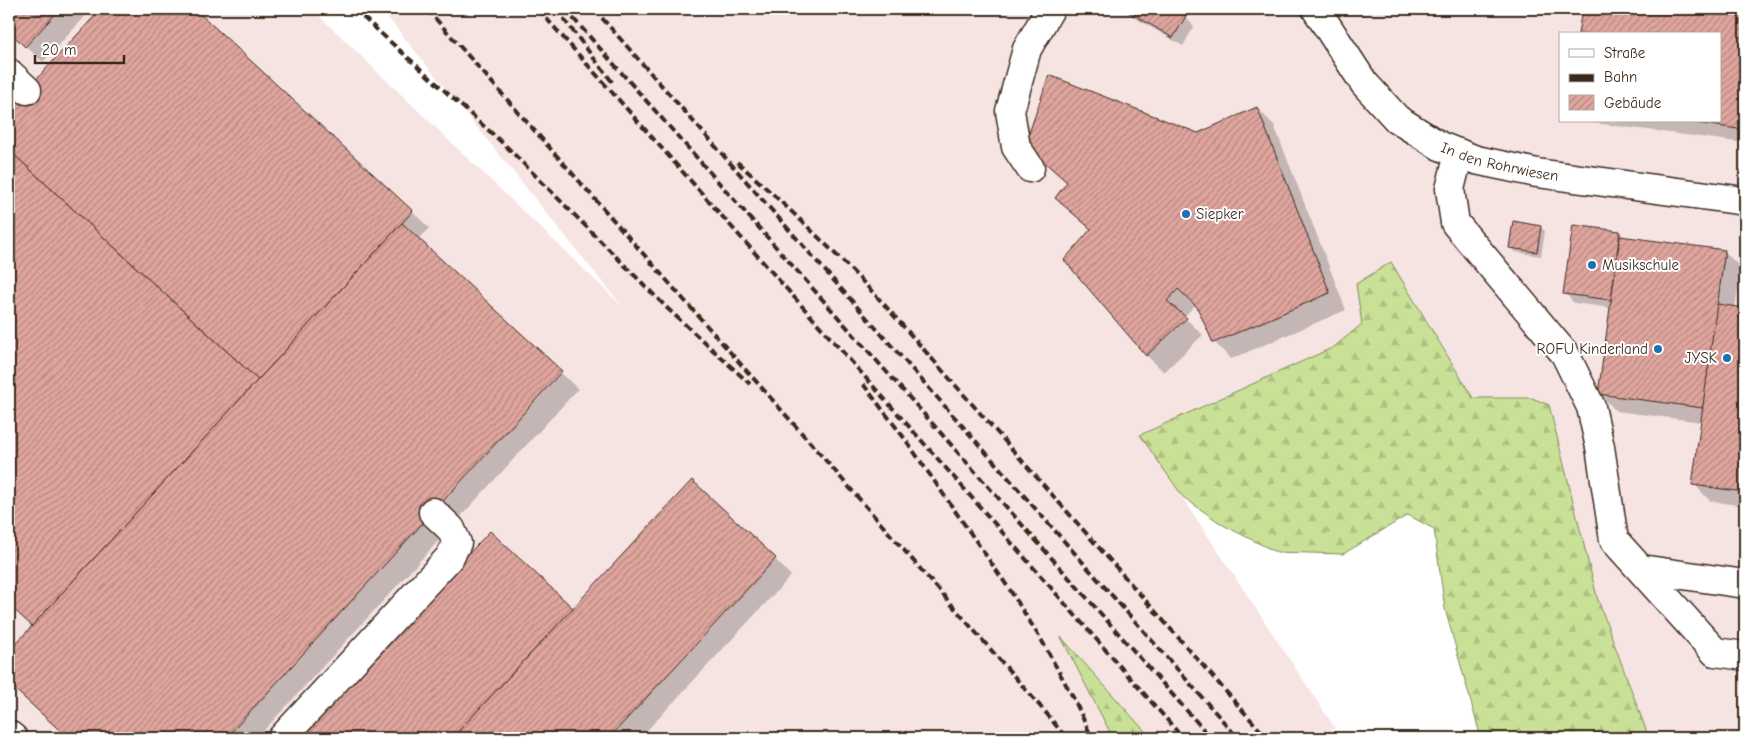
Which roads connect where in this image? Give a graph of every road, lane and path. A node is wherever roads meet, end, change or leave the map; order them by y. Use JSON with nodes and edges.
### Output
{"nodes":[{"id":1,"x":1050,"y":9,"type":"edge"},
{"id":2,"x":1316,"y":9,"type":"edge"},
{"id":3,"x":1459,"y":154,"type":"junction"},
{"id":4,"x":1030,"y":168,"type":"dead end"},
{"id":5,"x":1745,"y":201,"type":"edge"},
{"id":6,"x":434,"y":512,"type":"dead end"},
{"id":7,"x":1640,"y":569,"type":"junction"},
{"id":8,"x":1688,"y":576,"type":"junction"},
{"id":9,"x":1745,"y":584,"type":"edge"},
{"id":10,"x":1683,"y":616,"type":"junction"},
{"id":11,"x":1745,"y":656,"type":"edge"},
{"id":12,"x":9,"y":735,"type":"edge"},
{"id":13,"x":13,"y":738,"type":"edge"},
{"id":14,"x":282,"y":738,"type":"edge"}],
"edges":[{"from":1,"to":4,"type":"street"},
{"from":2,"to":3,"type":"street","name":"In den Rohrwiesen"},
{"from":3,"to":5,"type":"street","name":"In den Rohrwiesen"},
{"from":3,"to":7,"type":"street"},
{"from":6,"to":14,"type":"street"},
{"from":7,"to":8,"type":"street"},
{"from":7,"to":10,"type":"street"},
{"from":8,"to":9,"type":"street"},
{"from":8,"to":10,"type":"street"},
{"from":10,"to":11,"type":"street"},
{"from":12,"to":13,"type":"street"}]}
